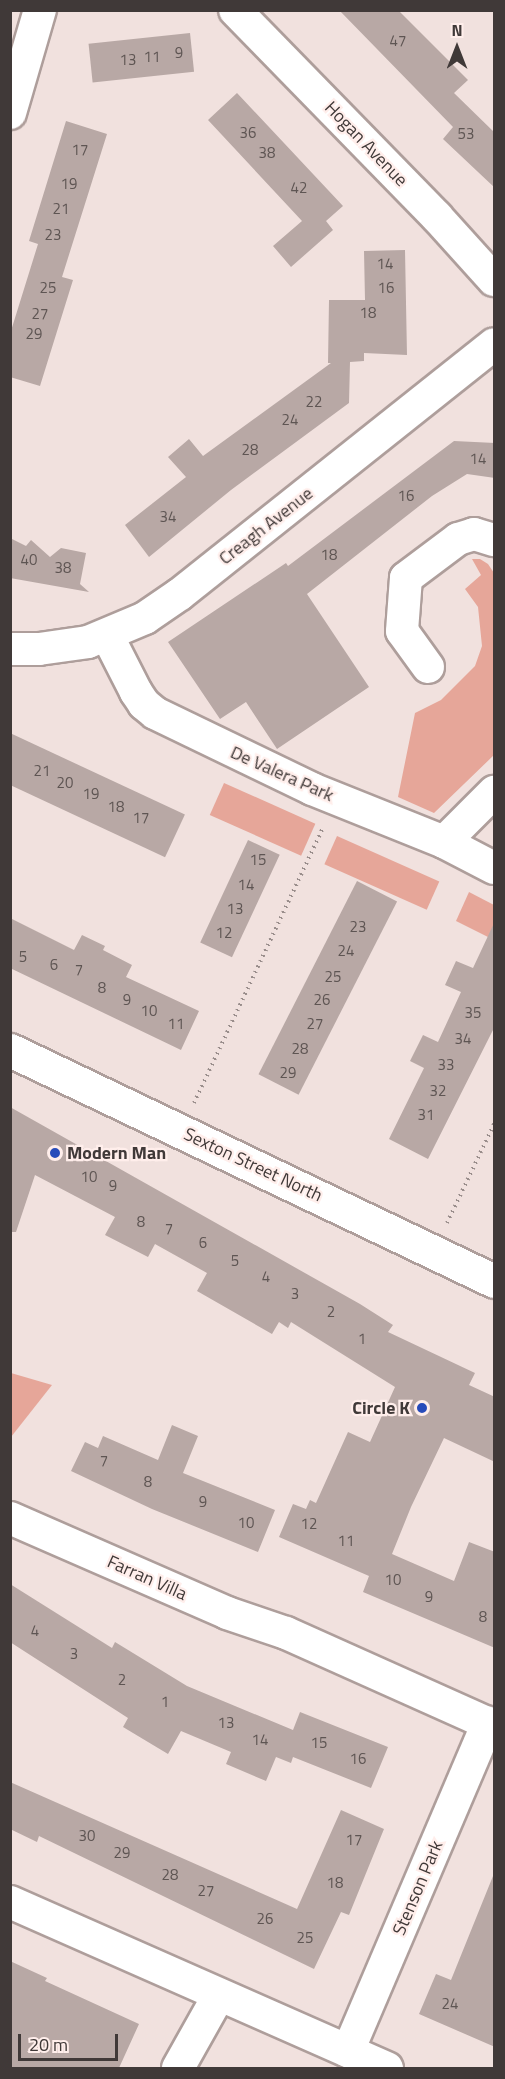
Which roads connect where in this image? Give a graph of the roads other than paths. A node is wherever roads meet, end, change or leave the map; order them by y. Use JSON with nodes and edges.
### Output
{"nodes":[{"id":1,"x":40,"y":10,"type":"edge"},
{"id":2,"x":235,"y":10,"type":"edge"},
{"id":3,"x":10,"y":113,"type":"edge"},
{"id":4,"x":495,"y":280,"type":"edge"},
{"id":5,"x":495,"y":344,"type":"edge"},
{"id":6,"x":495,"y":540,"type":"edge"},
{"id":7,"x":107,"y":635,"type":"junction"},
{"id":8,"x":10,"y":649,"type":"edge"},
{"id":9,"x":428,"y":667,"type":"dead end"},
{"id":10,"x":495,"y":792,"type":"edge"},
{"id":11,"x":444,"y":842,"type":"junction"},
{"id":12,"x":495,"y":868,"type":"edge"},
{"id":13,"x":10,"y":1050,"type":"edge"},
{"id":14,"x":495,"y":1281,"type":"edge"},
{"id":15,"x":10,"y":1518,"type":"edge"},
{"id":16,"x":286,"y":1633,"type":"joint"},
{"id":17,"x":491,"y":1725,"type":"edge"},
{"id":18,"x":10,"y":1902,"type":"edge"},
{"id":19,"x":219,"y":1995,"type":"junction"},
{"id":20,"x":348,"y":2051,"type":"junction"},
{"id":21,"x":178,"y":2068,"type":"edge"},
{"id":22,"x":387,"y":2068,"type":"edge"}],
"edges":[{"from":1,"to":3,"type":"street"},
{"from":2,"to":4,"type":"street","name":"Hogan Avenue"},
{"from":5,"to":7,"type":"street","name":"Creagh Avenue"},
{"from":6,"to":9,"type":"street"},
{"from":7,"to":8,"type":"street","name":"Creagh Avenue"},
{"from":7,"to":11,"type":"street","name":"De Valera Park"},
{"from":10,"to":11,"type":"street"},
{"from":11,"to":12,"type":"street","name":"De Valera Park"},
{"from":13,"to":14,"type":"main road","name":"Sexton Street North"},
{"from":15,"to":16,"type":"street","name":"Farran Villa"},
{"from":16,"to":17,"type":"street","name":"Stenson Park"},
{"from":17,"to":20,"type":"street","name":"Stenson Park"},
{"from":18,"to":19,"type":"street"},
{"from":19,"to":20,"type":"street"},
{"from":19,"to":21,"type":"street"},
{"from":20,"to":22,"type":"street"}]}
